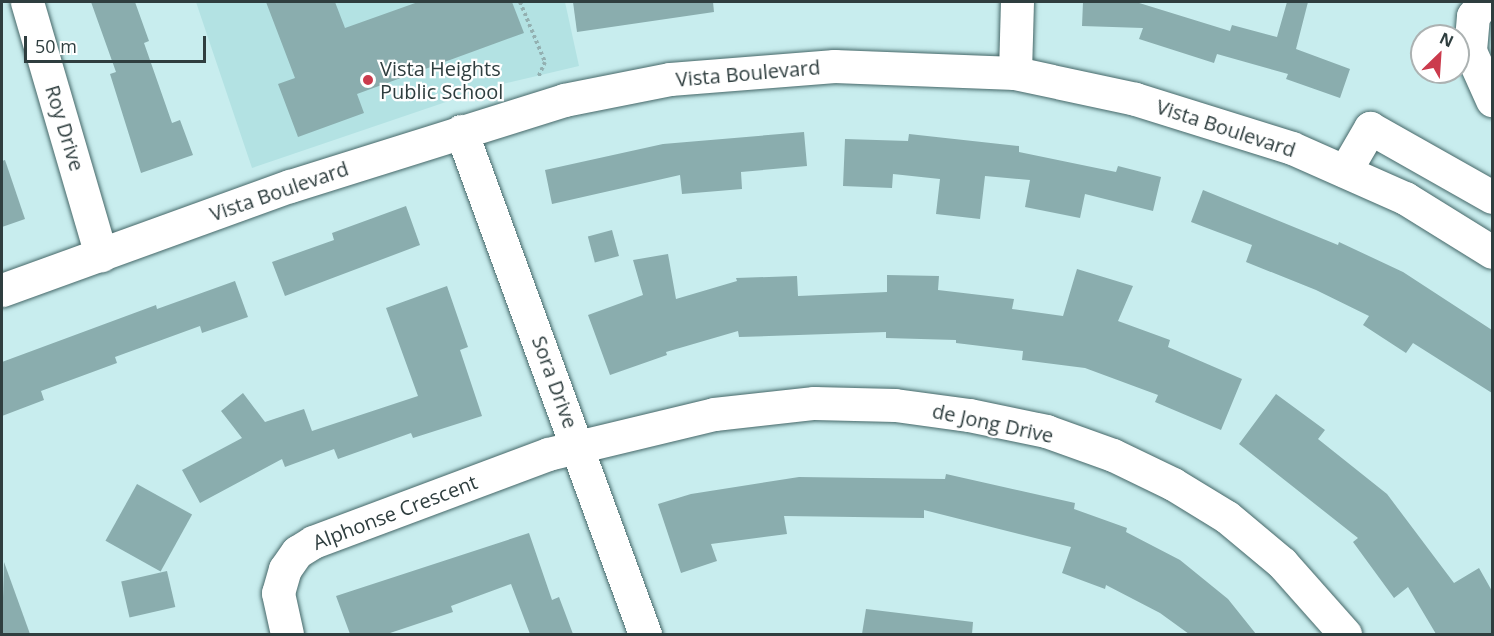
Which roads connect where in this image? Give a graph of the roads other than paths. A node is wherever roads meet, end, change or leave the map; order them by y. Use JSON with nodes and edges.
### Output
{"nodes":[{"id":1,"x":27,"y":2,"type":"edge"},
{"id":2,"x":1017,"y":2,"type":"edge"},
{"id":3,"x":1484,"y":2,"type":"edge"},
{"id":4,"x":1015,"y":73,"type":"junction"},
{"id":5,"x":1492,"y":100,"type":"edge"},
{"id":6,"x":461,"y":131,"type":"junction"},
{"id":7,"x":1345,"y":171,"type":"junction"},
{"id":8,"x":1492,"y":197,"type":"edge"},
{"id":9,"x":1492,"y":252,"type":"edge"},
{"id":10,"x":101,"y":255,"type":"junction"},
{"id":11,"x":2,"y":290,"type":"edge"},
{"id":12,"x":578,"y":447,"type":"junction"},
{"id":13,"x":286,"y":634,"type":"edge"},
{"id":14,"x":645,"y":634,"type":"edge"},
{"id":15,"x":1345,"y":634,"type":"edge"}],
"edges":[{"from":1,"to":10,"type":"street","name":"Roy Drive"},
{"from":2,"to":4,"type":"street"},
{"from":3,"to":5,"type":"street"},
{"from":4,"to":6,"type":"street","name":"Vista Boulevard"},
{"from":4,"to":7,"type":"street","name":"Vista Boulevard"},
{"from":6,"to":10,"type":"street","name":"Vista Boulevard"},
{"from":6,"to":12,"type":"street","name":"Sora Drive"},
{"from":7,"to":8,"type":"street"},
{"from":7,"to":9,"type":"street","name":"Vista Boulevard"},
{"from":10,"to":11,"type":"street","name":"Vista Boulevard"},
{"from":12,"to":13,"type":"street","name":"Alphonse Crescent"},
{"from":12,"to":14,"type":"street","name":"Sora Drive"},
{"from":12,"to":15,"type":"street","name":"de Jong Drive"}]}
